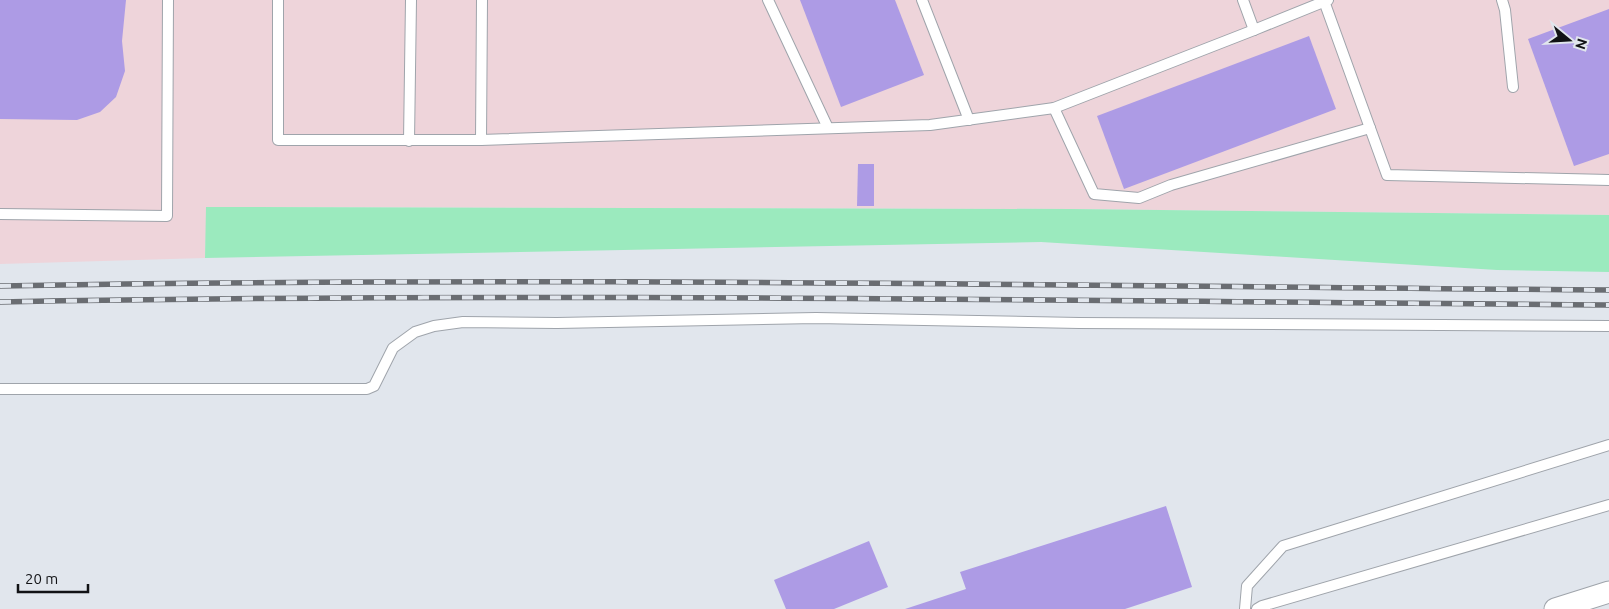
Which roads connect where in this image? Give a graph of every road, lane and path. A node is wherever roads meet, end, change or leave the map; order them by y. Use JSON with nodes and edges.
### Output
{"nodes":[{"id":1,"x":168,"y":0,"type":"edge"},
{"id":2,"x":278,"y":0,"type":"edge"},
{"id":3,"x":411,"y":0,"type":"edge"},
{"id":4,"x":482,"y":0,"type":"edge"},
{"id":5,"x":768,"y":0,"type":"edge"},
{"id":6,"x":922,"y":0,"type":"edge"},
{"id":7,"x":1243,"y":0,"type":"edge"},
{"id":8,"x":1502,"y":0,"type":"edge"},
{"id":9,"x":1326,"y":1,"type":"edge"},
{"id":10,"x":1254,"y":30,"type":"junction"},
{"id":11,"x":1513,"y":86,"type":"dead end"},
{"id":12,"x":1054,"y":108,"type":"junction"},
{"id":13,"x":969,"y":120,"type":"junction"},
{"id":14,"x":828,"y":128,"type":"junction"},
{"id":15,"x":1370,"y":128,"type":"junction"},
{"id":16,"x":481,"y":140,"type":"junction"},
{"id":17,"x":409,"y":141,"type":"junction"},
{"id":18,"x":1609,"y":180,"type":"edge"},
{"id":19,"x":0,"y":214,"type":"edge"},
{"id":20,"x":1609,"y":326,"type":"edge"},
{"id":21,"x":0,"y":389,"type":"edge"},
{"id":22,"x":1609,"y":445,"type":"edge"},
{"id":23,"x":1609,"y":505,"type":"edge"},
{"id":24,"x":1609,"y":592,"type":"edge"},
{"id":25,"x":1245,"y":609,"type":"edge"},
{"id":26,"x":1257,"y":609,"type":"edge"},
{"id":27,"x":1555,"y":609,"type":"edge"}],
"edges":[{"from":1,"to":19,"type":"lane"},
{"from":2,"to":17,"type":"lane"},
{"from":3,"to":17,"type":"lane"},
{"from":4,"to":16,"type":"lane"},
{"from":5,"to":14,"type":"lane"},
{"from":6,"to":13,"type":"lane"},
{"from":7,"to":10,"type":"lane"},
{"from":8,"to":11,"type":"lane"},
{"from":9,"to":10,"type":"lane"},
{"from":9,"to":15,"type":"lane"},
{"from":10,"to":12,"type":"lane"},
{"from":12,"to":13,"type":"lane"},
{"from":12,"to":15,"type":"lane"},
{"from":13,"to":14,"type":"lane"},
{"from":14,"to":16,"type":"lane"},
{"from":15,"to":18,"type":"lane"},
{"from":16,"to":17,"type":"lane"},
{"from":20,"to":21,"type":"lane"},
{"from":22,"to":25,"type":"lane"},
{"from":23,"to":26,"type":"lane"},
{"from":24,"to":27,"type":"street"}]}
